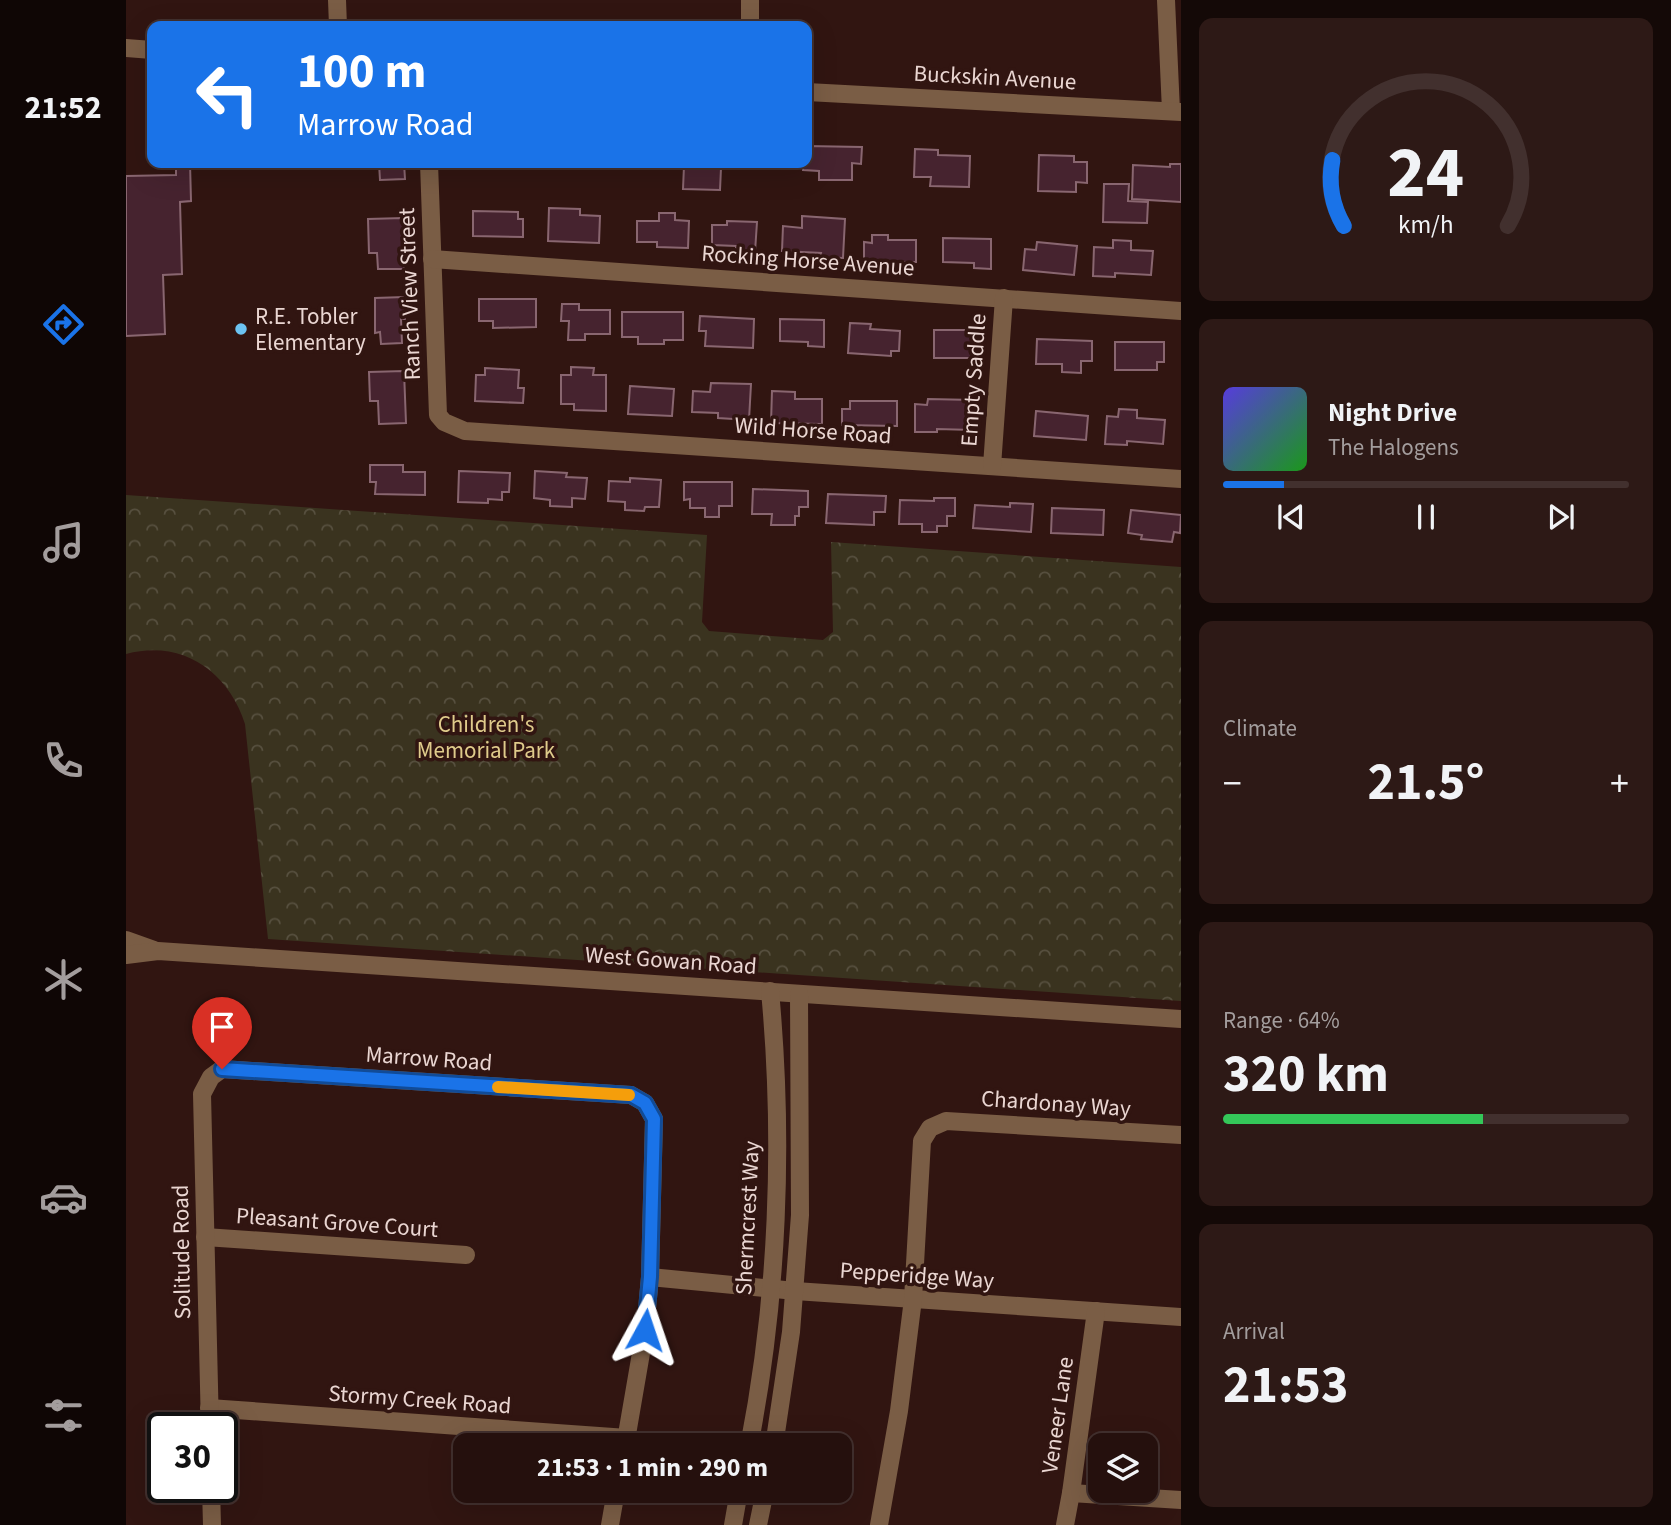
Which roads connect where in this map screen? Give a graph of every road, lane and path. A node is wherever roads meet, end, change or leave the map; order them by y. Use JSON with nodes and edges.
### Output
{"nodes":[{"id":1,"x":337,"y":0,"type":"edge"},
{"id":2,"x":750,"y":0,"type":"edge"},
{"id":3,"x":1166,"y":0,"type":"edge"},
{"id":4,"x":338,"y":21,"type":"edge"},
{"id":5,"x":750,"y":21,"type":"edge"},
{"id":6,"x":126,"y":48,"type":"edge"},
{"id":7,"x":147,"y":50,"type":"edge"},
{"id":8,"x":812,"y":92,"type":"edge"},
{"id":9,"x":1176,"y":111,"type":"edge"},
{"id":10,"x":429,"y":168,"type":"edge"},
{"id":11,"x":432,"y":259,"type":"junction"},
{"id":12,"x":1004,"y":298,"type":"junction"},
{"id":13,"x":1181,"y":311,"type":"edge"},
{"id":14,"x":444,"y":422,"type":"joint"},
{"id":15,"x":992,"y":466,"type":"junction"},
{"id":16,"x":1181,"y":480,"type":"edge"},
{"id":17,"x":126,"y":940,"type":"edge"},
{"id":18,"x":158,"y":951,"type":"junction"},
{"id":19,"x":126,"y":955,"type":"edge"},
{"id":20,"x":769,"y":991,"type":"junction"},
{"id":21,"x":799,"y":993,"type":"junction"},
{"id":22,"x":1181,"y":1019,"type":"edge"},
{"id":23,"x":211,"y":1077,"type":"joint"},
{"id":24,"x":1181,"y":1135,"type":"edge"},
{"id":25,"x":205,"y":1237,"type":"junction"},
{"id":26,"x":466,"y":1255,"type":"dead end"},
{"id":27,"x":650,"y":1277,"type":"junction"},
{"id":28,"x":770,"y":1289,"type":"junction"},
{"id":29,"x":795,"y":1291,"type":"junction"},
{"id":30,"x":913,"y":1299,"type":"junction"},
{"id":31,"x":1096,"y":1311,"type":"junction"},
{"id":32,"x":1181,"y":1317,"type":"edge"},
{"id":33,"x":209,"y":1408,"type":"junction"},
{"id":34,"x":209,"y":1412,"type":"edge"},
{"id":35,"x":516,"y":1433,"type":"edge"},
{"id":36,"x":628,"y":1433,"type":"edge"},
{"id":37,"x":750,"y":1433,"type":"edge"},
{"id":38,"x":776,"y":1433,"type":"edge"},
{"id":39,"x":1071,"y":1493,"type":"junction"},
{"id":40,"x":1181,"y":1500,"type":"edge"},
{"id":41,"x":211,"y":1503,"type":"edge"},
{"id":42,"x":614,"y":1503,"type":"edge"},
{"id":43,"x":737,"y":1503,"type":"edge"},
{"id":44,"x":763,"y":1503,"type":"edge"},
{"id":45,"x":212,"y":1525,"type":"edge"},
{"id":46,"x":610,"y":1525,"type":"edge"},
{"id":47,"x":733,"y":1525,"type":"edge"},
{"id":48,"x":758,"y":1525,"type":"edge"},
{"id":49,"x":879,"y":1525,"type":"edge"},
{"id":50,"x":1065,"y":1525,"type":"edge"}],
"edges":[{"from":1,"to":4,"type":"street"},
{"from":2,"to":5,"type":"street"},
{"from":3,"to":9,"type":"street"},
{"from":6,"to":7,"type":"street"},
{"from":8,"to":9,"type":"street","name":"Buckskin Avenue"},
{"from":10,"to":11,"type":"street","name":"Ranch View Street"},
{"from":11,"to":12,"type":"street","name":"Rocking Horse Avenue"},
{"from":11,"to":14,"type":"street","name":"Ranch View Street"},
{"from":12,"to":13,"type":"street","name":"Rocking Horse Avenue"},
{"from":12,"to":15,"type":"street","name":"Empty Saddle"},
{"from":14,"to":15,"type":"street","name":"Wild Horse Road"},
{"from":15,"to":16,"type":"street","name":"Wild Horse Road"},
{"from":17,"to":18,"type":"street","name":"West Gowan Road"},
{"from":18,"to":19,"type":"street","name":"West Gowan Road"},
{"from":18,"to":20,"type":"street","name":"West Gowan Road"},
{"from":20,"to":21,"type":"street","name":"West Gowan Road"},
{"from":20,"to":28,"type":"street","name":"Shermcrest Way"},
{"from":21,"to":22,"type":"street","name":"West Gowan Road"},
{"from":21,"to":29,"type":"street"},
{"from":23,"to":25,"type":"street","name":"Solitude Road"},
{"from":23,"to":27,"type":"street","name":"Marrow Road"},
{"from":24,"to":30,"type":"street","name":"Chardonay Way"},
{"from":25,"to":26,"type":"street","name":"Pleasant Grove Court"},
{"from":25,"to":33,"type":"street","name":"Solitude Road"},
{"from":27,"to":28,"type":"street","name":"Pepperidge Way"},
{"from":27,"to":36,"type":"street"},
{"from":28,"to":29,"type":"street","name":"Pepperidge Way"},
{"from":28,"to":37,"type":"street","name":"Shermcrest Way"},
{"from":29,"to":30,"type":"street","name":"Pepperidge Way"},
{"from":29,"to":38,"type":"street"},
{"from":30,"to":31,"type":"street","name":"Pepperidge Way"},
{"from":30,"to":49,"type":"street"},
{"from":31,"to":32,"type":"street","name":"Pepperidge Way"},
{"from":31,"to":39,"type":"street","name":"Veneer Lane"},
{"from":33,"to":34,"type":"street","name":"Solitude Road"},
{"from":33,"to":35,"type":"street","name":"Stormy Creek Road"},
{"from":39,"to":40,"type":"street"},
{"from":39,"to":50,"type":"street","name":"Veneer Lane"},
{"from":41,"to":45,"type":"street"},
{"from":42,"to":46,"type":"street"},
{"from":43,"to":47,"type":"street"},
{"from":44,"to":48,"type":"street"}]}
